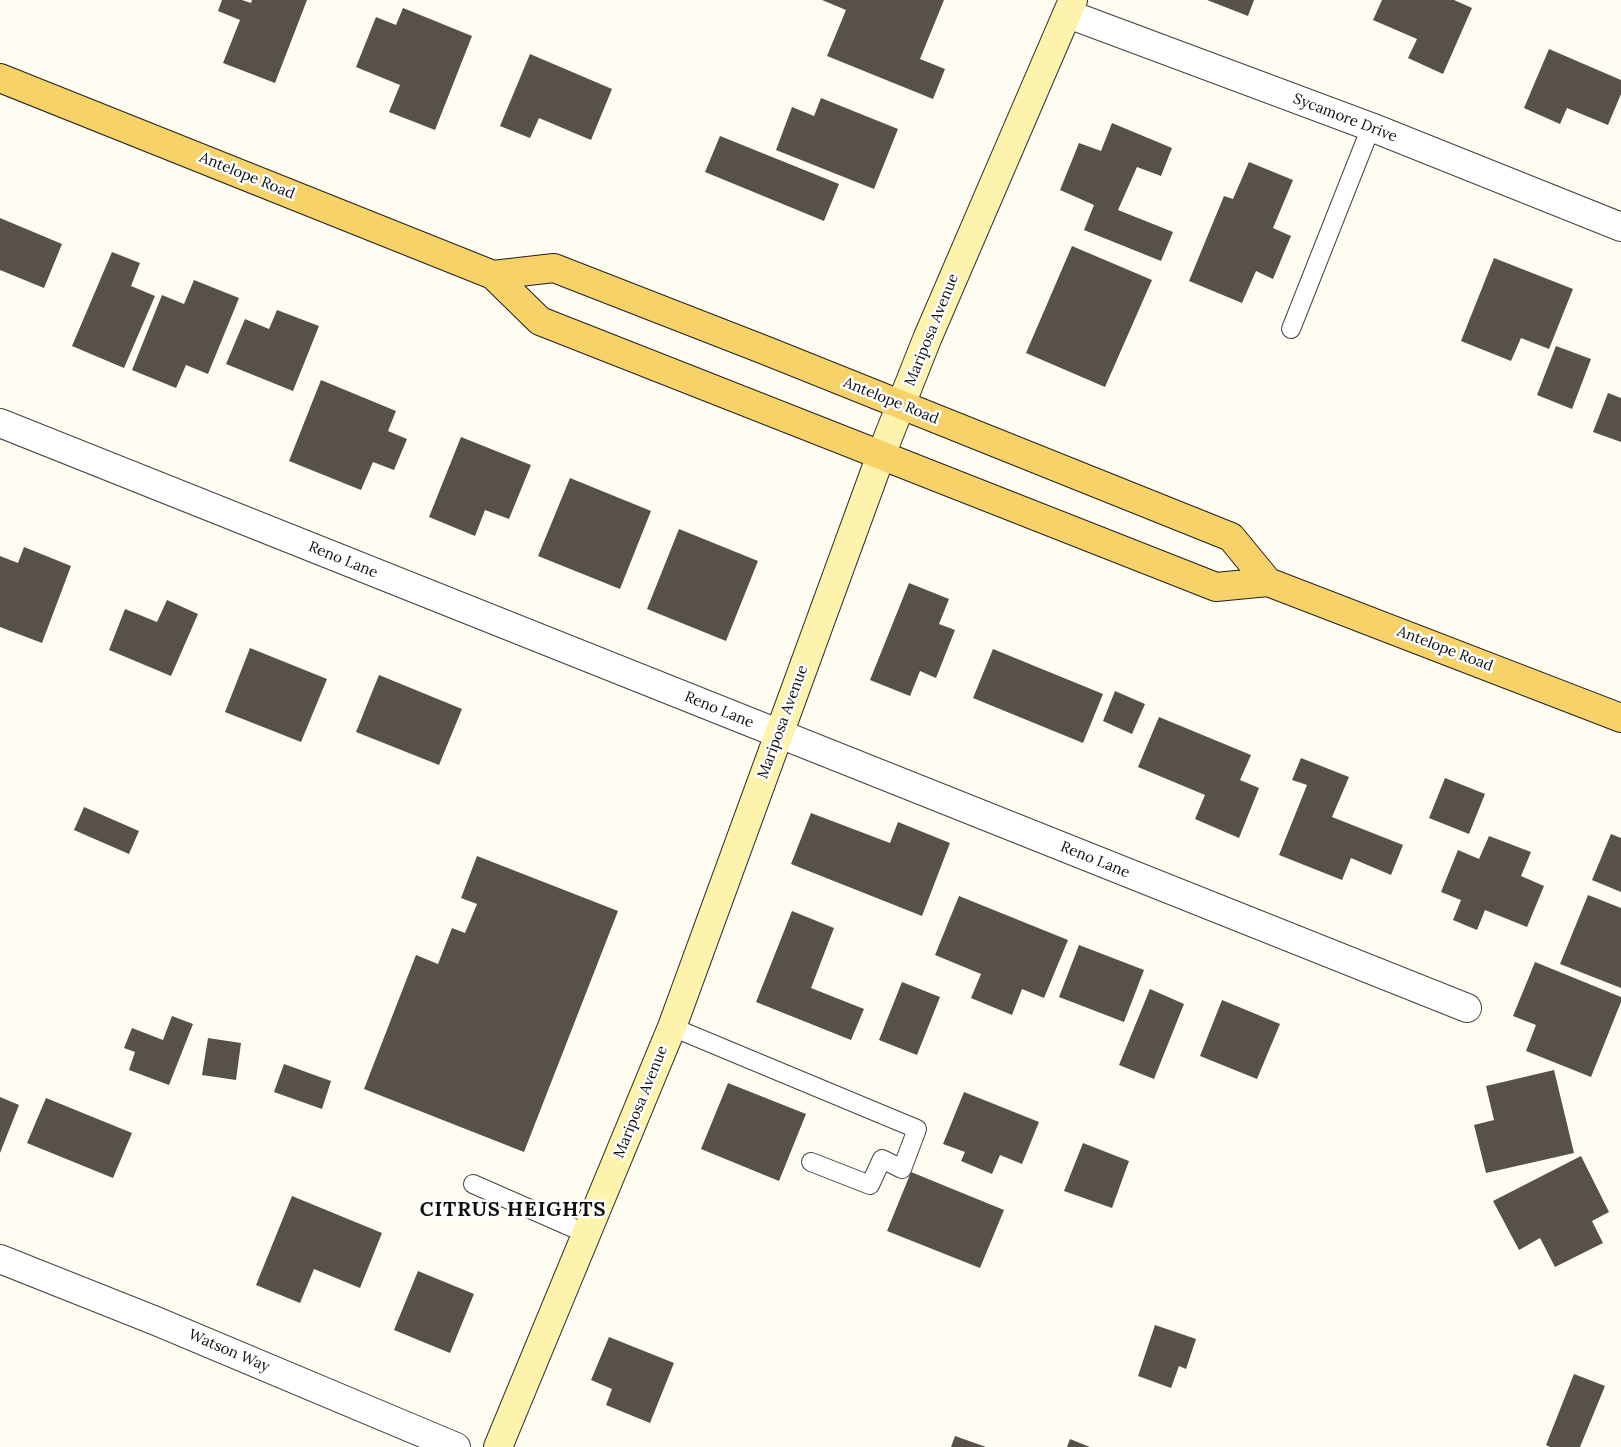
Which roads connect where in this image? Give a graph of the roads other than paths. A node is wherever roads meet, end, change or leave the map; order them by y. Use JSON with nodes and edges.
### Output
{"nodes":[{"id":1,"x":1070,"y":7,"type":"edge"},
{"id":2,"x":0,"y":78,"type":"edge"},
{"id":3,"x":1371,"y":127,"type":"junction"},
{"id":4,"x":1621,"y":227,"type":"edge"},
{"id":5,"x":493,"y":274,"type":"junction"},
{"id":6,"x":1291,"y":329,"type":"dead end"},
{"id":7,"x":901,"y":406,"type":"junction"},
{"id":8,"x":0,"y":423,"type":"edge"},
{"id":9,"x":881,"y":455,"type":"junction"},
{"id":10,"x":1268,"y":582,"type":"junction"},
{"id":11,"x":1621,"y":718,"type":"edge"},
{"id":12,"x":779,"y":734,"type":"junction"},
{"id":13,"x":1467,"y":1008,"type":"dead end"},
{"id":14,"x":672,"y":1028,"type":"junction"},
{"id":15,"x":811,"y":1162,"type":"dead end"},
{"id":16,"x":473,"y":1184,"type":"dead end"},
{"id":17,"x":586,"y":1234,"type":"junction"},
{"id":18,"x":0,"y":1259,"type":"edge"},
{"id":19,"x":456,"y":1447,"type":"edge"},
{"id":20,"x":498,"y":1447,"type":"edge"}],
"edges":[{"from":1,"to":3,"type":"street","name":"Sycamore Drive"},
{"from":1,"to":7,"type":"street","name":"Mariposa Avenue"},
{"from":2,"to":5,"type":"main road","name":"Antelope Road"},
{"from":3,"to":4,"type":"street","name":"Sycamore Drive"},
{"from":3,"to":6,"type":"lane"},
{"from":5,"to":7,"type":"main road","name":"Antelope Road"},
{"from":5,"to":9,"type":"main road","name":"Antelope Road"},
{"from":7,"to":9,"type":"street","name":"Mariposa Avenue"},
{"from":7,"to":10,"type":"main road","name":"Antelope Road"},
{"from":8,"to":12,"type":"street","name":"Reno Lane"},
{"from":9,"to":10,"type":"main road","name":"Antelope Road"},
{"from":9,"to":12,"type":"street","name":"Mariposa Avenue"},
{"from":10,"to":11,"type":"main road","name":"Antelope Road"},
{"from":12,"to":13,"type":"street","name":"Reno Lane"},
{"from":12,"to":14,"type":"street","name":"Mariposa Avenue"},
{"from":14,"to":15,"type":"lane"},
{"from":14,"to":17,"type":"street","name":"Mariposa Avenue"},
{"from":16,"to":17,"type":"lane"},
{"from":17,"to":20,"type":"street","name":"Mariposa Avenue"},
{"from":18,"to":19,"type":"street","name":"Watson Way"}]}
